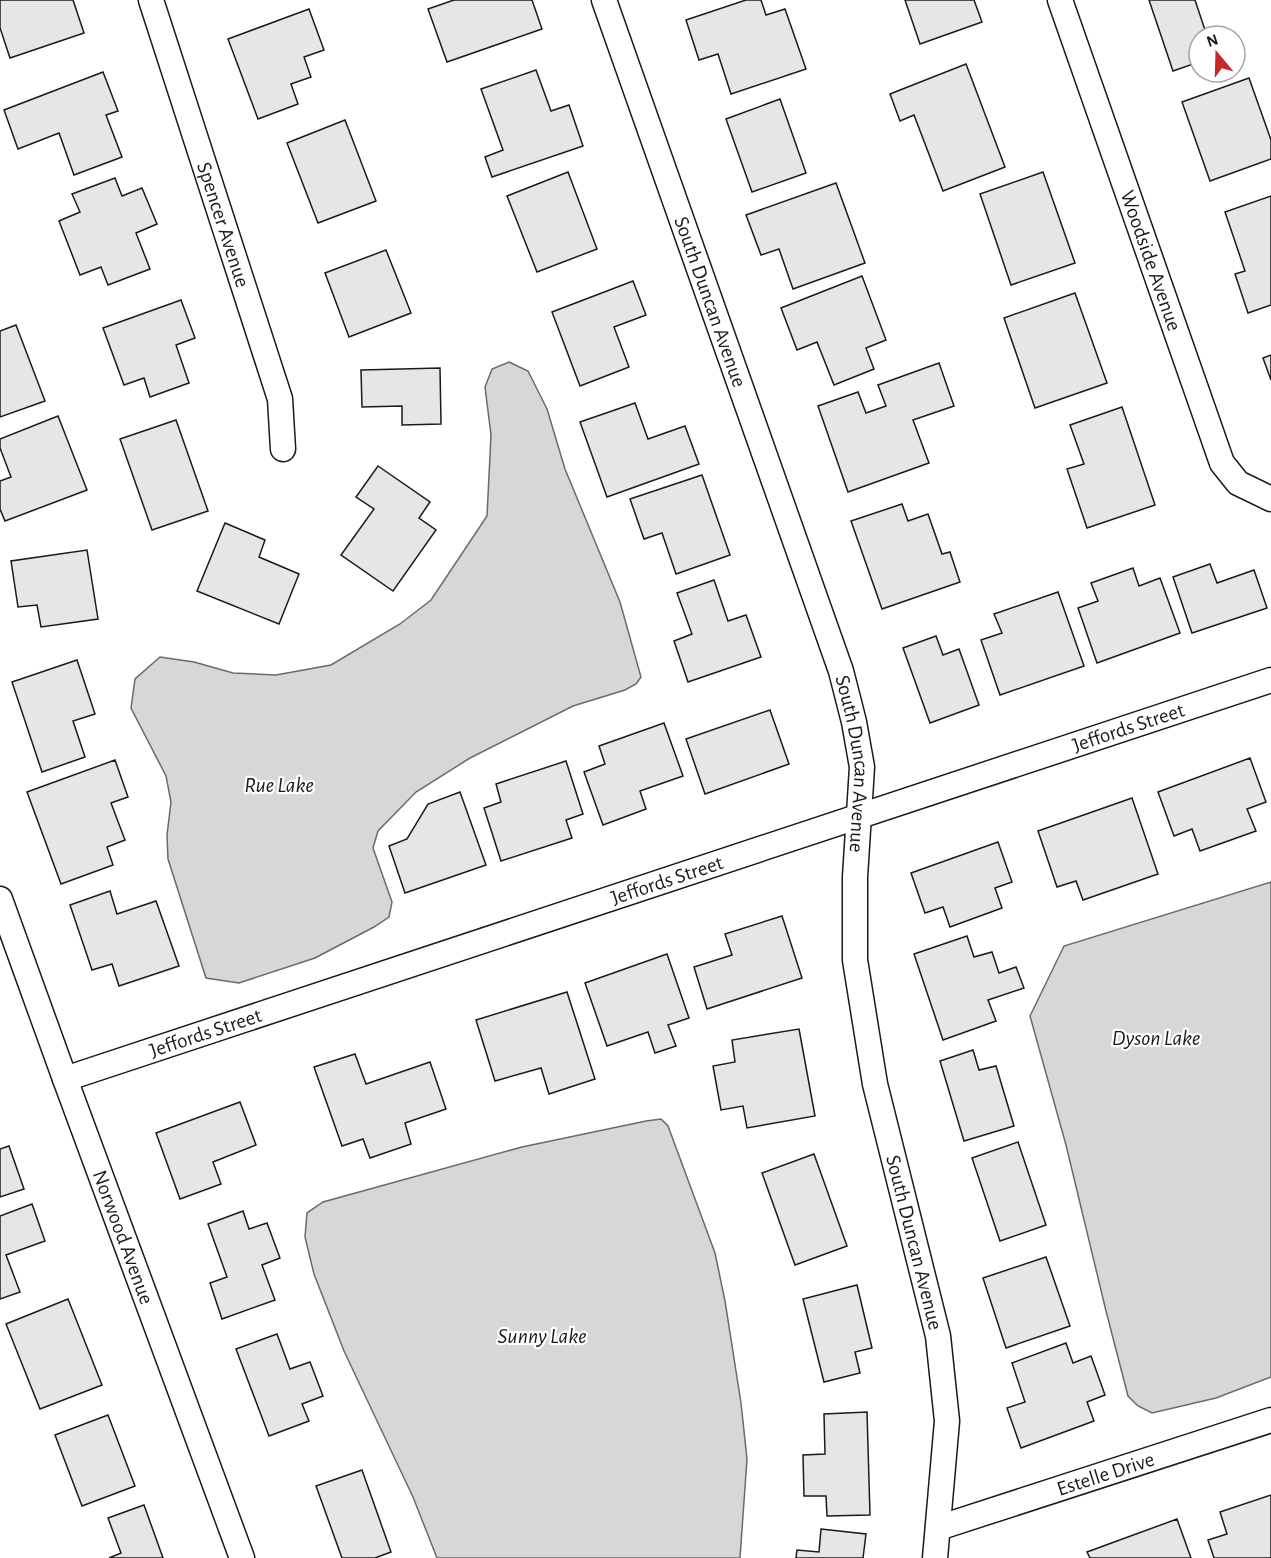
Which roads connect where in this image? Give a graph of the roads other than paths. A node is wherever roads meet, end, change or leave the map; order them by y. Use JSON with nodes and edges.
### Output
{"nodes":[{"id":1,"x":151,"y":0,"type":"edge"},
{"id":2,"x":604,"y":0,"type":"edge"},
{"id":3,"x":1060,"y":0,"type":"edge"},
{"id":4,"x":283,"y":449,"type":"dead end"},
{"id":5,"x":1270,"y":498,"type":"edge"},
{"id":6,"x":1271,"y":680,"type":"edge"},
{"id":7,"x":860,"y":816,"type":"junction"},
{"id":8,"x":2,"y":910,"type":"edge"},
{"id":9,"x":65,"y":1079,"type":"junction"},
{"id":10,"x":1271,"y":1420,"type":"edge"},
{"id":11,"x":938,"y":1527,"type":"junction"},
{"id":12,"x":242,"y":1558,"type":"edge"},
{"id":13,"x":935,"y":1558,"type":"edge"}],
"edges":[{"from":1,"to":4,"type":"street","name":"Spencer Avenue"},
{"from":2,"to":7,"type":"street","name":"South Duncan Avenue"},
{"from":3,"to":5,"type":"street","name":"Woodside Avenue"},
{"from":6,"to":7,"type":"street","name":"Jeffords Street"},
{"from":7,"to":9,"type":"street","name":"Jeffords Street"},
{"from":7,"to":11,"type":"street","name":"South Duncan Avenue"},
{"from":8,"to":9,"type":"street","name":"Norwood Avenue"},
{"from":9,"to":12,"type":"street","name":"Norwood Avenue"},
{"from":10,"to":11,"type":"street","name":"Estelle Drive"},
{"from":11,"to":13,"type":"street","name":"South Duncan Avenue"}]}
